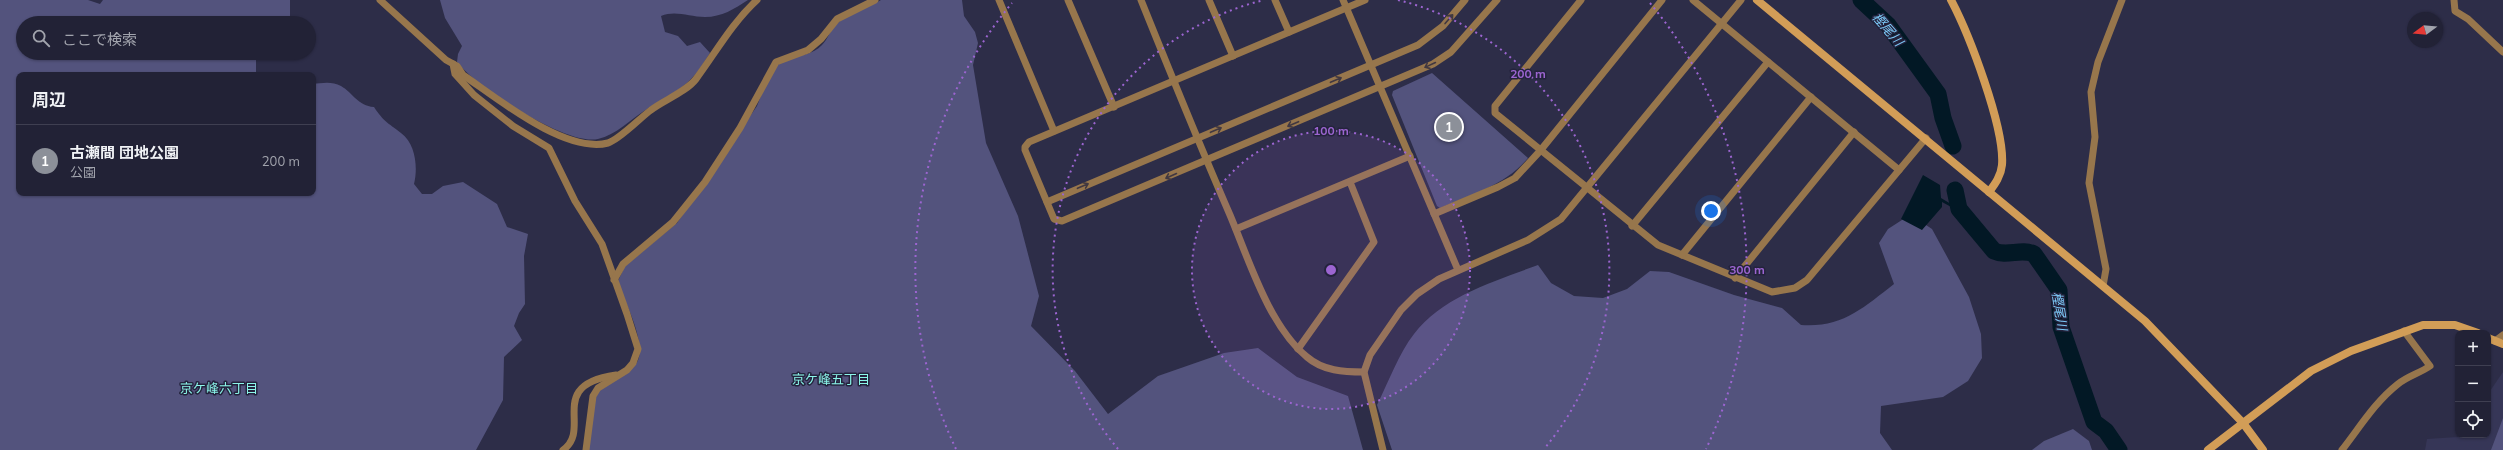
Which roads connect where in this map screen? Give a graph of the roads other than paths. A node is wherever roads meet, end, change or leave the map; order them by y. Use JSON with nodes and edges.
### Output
{"nodes":[{"id":1,"x":757,"y":0,"type":"edge"},
{"id":2,"x":875,"y":0,"type":"edge"},
{"id":3,"x":999,"y":0,"type":"edge"},
{"id":4,"x":1068,"y":0,"type":"edge"},
{"id":5,"x":1141,"y":0,"type":"edge"},
{"id":6,"x":1209,"y":0,"type":"edge"},
{"id":7,"x":1275,"y":0,"type":"edge"},
{"id":8,"x":1344,"y":0,"type":"edge"},
{"id":9,"x":1366,"y":0,"type":"edge"},
{"id":10,"x":1465,"y":0,"type":"edge"},
{"id":11,"x":1497,"y":0,"type":"edge"},
{"id":12,"x":1581,"y":0,"type":"edge"},
{"id":13,"x":1662,"y":0,"type":"edge"},
{"id":14,"x":1693,"y":0,"type":"edge"},
{"id":15,"x":1741,"y":0,"type":"edge"},
{"id":16,"x":1757,"y":0,"type":"edge"},
{"id":17,"x":1951,"y":0,"type":"edge"},
{"id":18,"x":2122,"y":0,"type":"edge"},
{"id":19,"x":2454,"y":0,"type":"edge"},
{"id":20,"x":384,"y":1,"type":"edge"},
{"id":21,"x":1347,"y":8,"type":"junction"},
{"id":22,"x":1722,"y":24,"type":"junction"},
{"id":23,"x":1289,"y":32,"type":"junction"},
{"id":24,"x":2503,"y":52,"type":"edge"},
{"id":25,"x":1233,"y":56,"type":"junction"},
{"id":26,"x":1768,"y":62,"type":"junction"},
{"id":27,"x":453,"y":64,"type":"junction"},
{"id":28,"x":1372,"y":65,"type":"junction"},
{"id":29,"x":1174,"y":82,"type":"junction"},
{"id":30,"x":1381,"y":87,"type":"junction"},
{"id":31,"x":1811,"y":97,"type":"junction"},
{"id":32,"x":1114,"y":106,"type":"junction"},
{"id":33,"x":1054,"y":131,"type":"junction"},
{"id":34,"x":1854,"y":132,"type":"junction"},
{"id":35,"x":1198,"y":138,"type":"junction"},
{"id":36,"x":1926,"y":138,"type":"junction"},
{"id":37,"x":1540,"y":151,"type":"junction"},
{"id":38,"x":1410,"y":156,"type":"junction"},
{"id":39,"x":1206,"y":160,"type":"junction"},
{"id":40,"x":1899,"y":170,"type":"junction"},
{"id":41,"x":1350,"y":182,"type":"junction"},
{"id":42,"x":1587,"y":189,"type":"junction"},
{"id":43,"x":1989,"y":192,"type":"junction"},
{"id":44,"x":1047,"y":202,"type":"junction"},
{"id":45,"x":1434,"y":214,"type":"junction"},
{"id":46,"x":1632,"y":226,"type":"junction"},
{"id":47,"x":1236,"y":229,"type":"junction"},
{"id":48,"x":1682,"y":255,"type":"junction"},
{"id":49,"x":1458,"y":270,"type":"junction"},
{"id":50,"x":1735,"y":278,"type":"junction"},
{"id":51,"x":614,"y":280,"type":"junction"},
{"id":52,"x":2103,"y":286,"type":"junction"},
{"id":53,"x":2469,"y":330,"type":"edge"},
{"id":54,"x":2404,"y":331,"type":"junction"},
{"id":55,"x":2503,"y":335,"type":"edge"},
{"id":56,"x":2491,"y":339,"type":"edge"},
{"id":57,"x":2503,"y":344,"type":"edge"},
{"id":58,"x":1298,"y":349,"type":"junction"},
{"id":59,"x":1364,"y":372,"type":"junction"},
{"id":60,"x":618,"y":374,"type":"junction"},
{"id":61,"x":2243,"y":423,"type":"junction"},
{"id":62,"x":563,"y":450,"type":"edge"},
{"id":63,"x":586,"y":450,"type":"edge"},
{"id":64,"x":1383,"y":450,"type":"edge"},
{"id":65,"x":2208,"y":450,"type":"edge"},
{"id":66,"x":2263,"y":450,"type":"edge"},
{"id":67,"x":2342,"y":450,"type":"edge"}],
"edges":[{"from":1,"to":27,"type":"street"},
{"from":2,"to":51,"type":"street"},
{"from":3,"to":33,"type":"street"},
{"from":4,"to":32,"type":"street"},
{"from":5,"to":29,"type":"street"},
{"from":6,"to":25,"type":"street"},
{"from":7,"to":23,"type":"street"},
{"from":8,"to":21,"type":"street"},
{"from":9,"to":21,"type":"street"},
{"from":28,"to":10,"type":"street","one_way":true},
{"from":11,"to":30,"type":"street","one_way":true},
{"from":12,"to":37,"type":"street"},
{"from":13,"to":37,"type":"street"},
{"from":14,"to":22,"type":"street"},
{"from":15,"to":22,"type":"street"},
{"from":16,"to":36,"type":"street"},
{"from":17,"to":43,"type":"street"},
{"from":18,"to":52,"type":"street"},
{"from":19,"to":24,"type":"street"},
{"from":20,"to":27,"type":"street"},
{"from":21,"to":23,"type":"street"},
{"from":21,"to":28,"type":"street"},
{"from":22,"to":26,"type":"street"},
{"from":22,"to":42,"type":"street"},
{"from":23,"to":25,"type":"street"},
{"from":25,"to":29,"type":"street"},
{"from":26,"to":31,"type":"street"},
{"from":26,"to":46,"type":"street"},
{"from":27,"to":51,"type":"street"},
{"from":28,"to":30,"type":"street"},
{"from":35,"to":28,"type":"street","one_way":true},
{"from":29,"to":32,"type":"street"},
{"from":29,"to":35,"type":"street"},
{"from":30,"to":38,"type":"street"},
{"from":30,"to":39,"type":"street","one_way":true},
{"from":31,"to":34,"type":"street"},
{"from":31,"to":48,"type":"street"},
{"from":32,"to":33,"type":"street"},
{"from":33,"to":44,"type":"street"},
{"from":34,"to":40,"type":"street"},
{"from":34,"to":50,"type":"street"},
{"from":35,"to":39,"type":"street"},
{"from":44,"to":35,"type":"street","one_way":true},
{"from":36,"to":40,"type":"street"},
{"from":36,"to":43,"type":"street"},
{"from":37,"to":42,"type":"street"},
{"from":37,"to":45,"type":"street"},
{"from":38,"to":41,"type":"street"},
{"from":38,"to":45,"type":"street"},
{"from":39,"to":44,"type":"street","one_way":true},
{"from":39,"to":47,"type":"street"},
{"from":40,"to":50,"type":"street"},
{"from":41,"to":47,"type":"street"},
{"from":41,"to":58,"type":"street"},
{"from":42,"to":46,"type":"street"},
{"from":42,"to":49,"type":"street"},
{"from":43,"to":52,"type":"street"},
{"from":45,"to":49,"type":"street"},
{"from":46,"to":48,"type":"street"},
{"from":47,"to":58,"type":"street"},
{"from":48,"to":50,"type":"street"},
{"from":49,"to":59,"type":"street"},
{"from":51,"to":60,"type":"street"},
{"from":52,"to":61,"type":"street"},
{"from":53,"to":54,"type":"street"},
{"from":54,"to":61,"type":"street"},
{"from":54,"to":67,"type":"street"},
{"from":55,"to":56,"type":"street"},
{"from":56,"to":57,"type":"street"},
{"from":58,"to":59,"type":"street"},
{"from":59,"to":64,"type":"street"},
{"from":60,"to":62,"type":"street"},
{"from":60,"to":63,"type":"street"},
{"from":61,"to":65,"type":"street"},
{"from":61,"to":66,"type":"street"}]}
